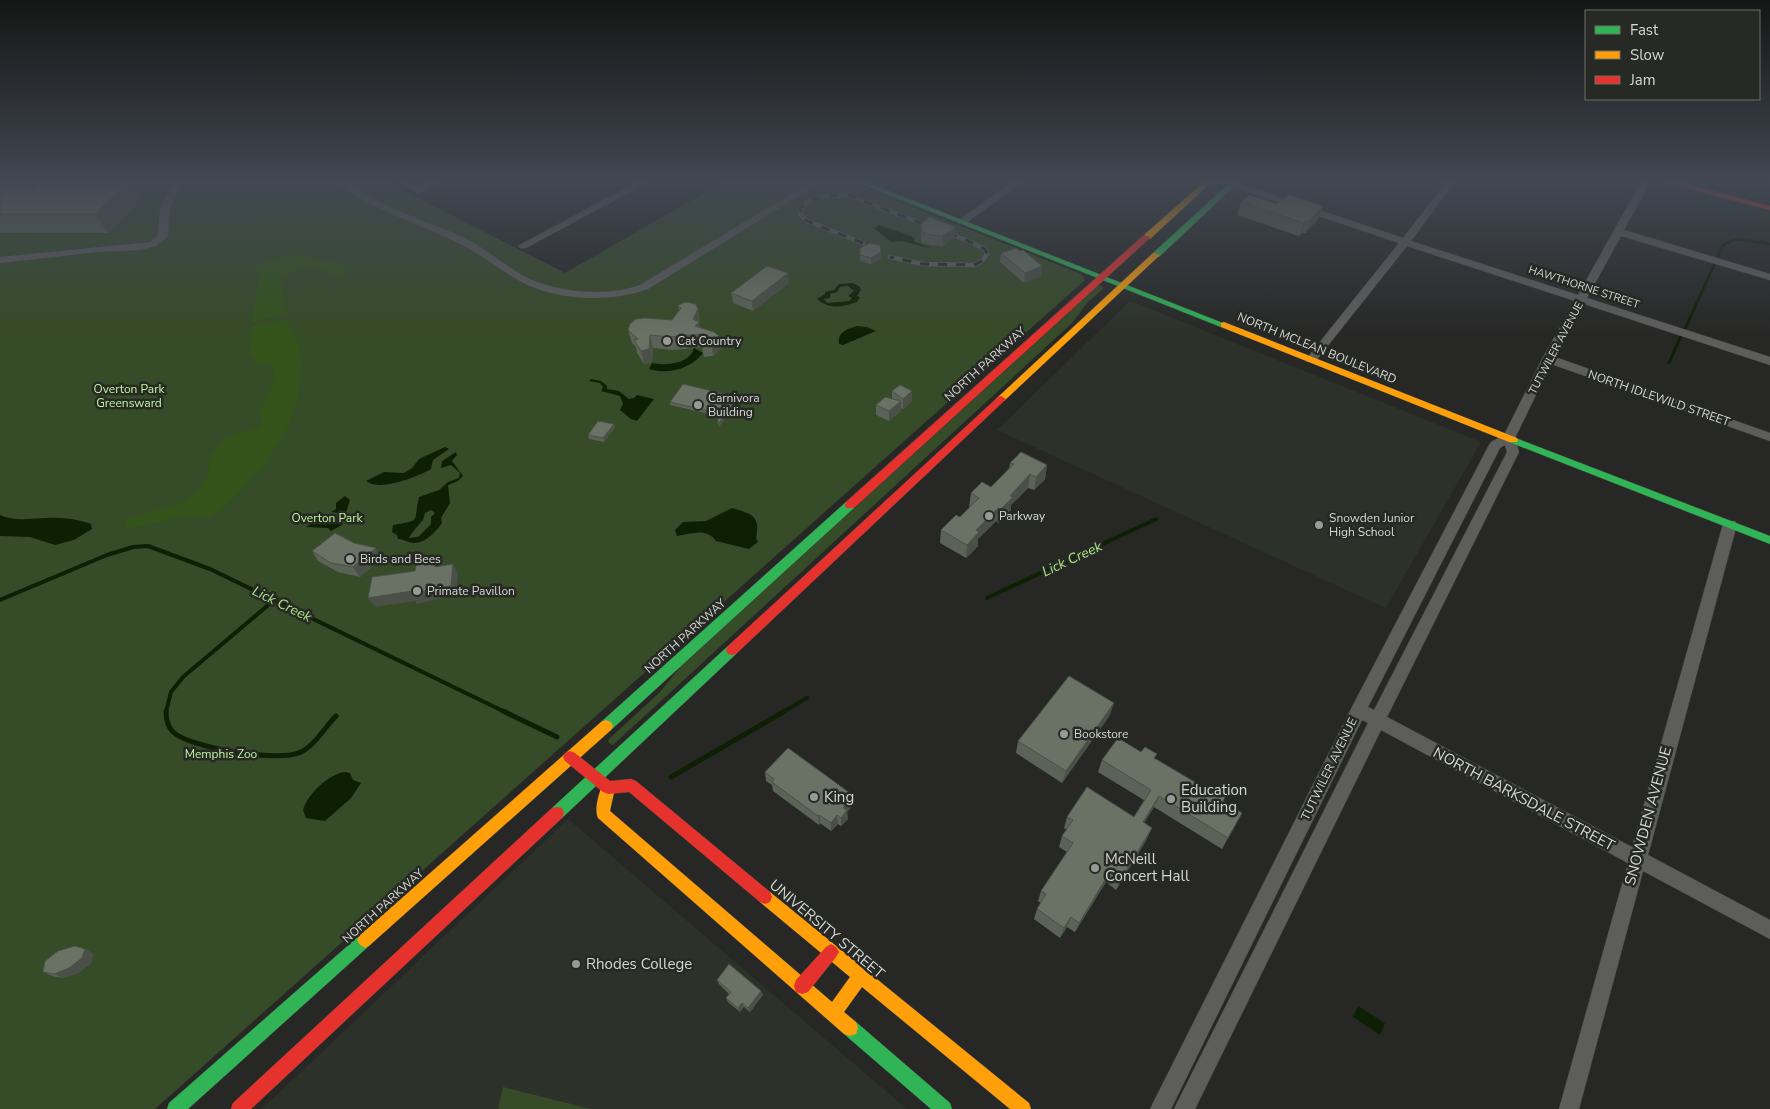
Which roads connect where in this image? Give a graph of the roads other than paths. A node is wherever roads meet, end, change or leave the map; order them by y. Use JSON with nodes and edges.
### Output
{"nodes":[{"id":1,"x":163,"y":232,"type":"edge"},
{"id":2,"x":441,"y":232,"type":"edge"},
{"id":3,"x":550,"y":232,"type":"edge"},
{"id":4,"x":735,"y":232,"type":"edge"},
{"id":5,"x":987,"y":232,"type":"edge"},
{"id":6,"x":1152,"y":232,"type":"edge"},
{"id":7,"x":1181,"y":232,"type":"edge"},
{"id":8,"x":1376,"y":232,"type":"edge"},
{"id":9,"x":1413,"y":232,"type":"edge"},
{"id":10,"x":1619,"y":232,"type":"joint"},
{"id":11,"x":1405,"y":242,"type":"junction"},
{"id":12,"x":523,"y":246,"type":"dead end"},
{"id":13,"x":0,"y":260,"type":"edge"},
{"id":14,"x":14,"y":260,"type":"junction"},
{"id":15,"x":0,"y":266,"type":"edge"},
{"id":16,"x":1102,"y":277,"type":"junction"},
{"id":17,"x":1770,"y":277,"type":"edge"},
{"id":18,"x":1124,"y":285,"type":"junction"},
{"id":19,"x":1581,"y":299,"type":"junction"},
{"id":20,"x":1548,"y":359,"type":"junction"},
{"id":21,"x":1310,"y":360,"type":"junction"},
{"id":22,"x":1770,"y":361,"type":"edge"},
{"id":23,"x":1770,"y":437,"type":"edge"},
{"id":24,"x":1509,"y":438,"type":"junction"},
{"id":25,"x":1730,"y":524,"type":"junction"},
{"id":26,"x":1770,"y":540,"type":"edge"},
{"id":27,"x":1437,"y":558,"type":"junction"},
{"id":28,"x":1455,"y":565,"type":"junction"},
{"id":29,"x":1358,"y":710,"type":"junction"},
{"id":30,"x":1377,"y":720,"type":"junction"},
{"id":31,"x":570,"y":757,"type":"junction"},
{"id":32,"x":594,"y":777,"type":"junction"},
{"id":33,"x":608,"y":788,"type":"junction"},
{"id":34,"x":1312,"y":804,"type":"junction"},
{"id":35,"x":1330,"y":814,"type":"junction"},
{"id":36,"x":1636,"y":859,"type":"junction"},
{"id":37,"x":1260,"y":908,"type":"junction"},
{"id":38,"x":1278,"y":919,"type":"junction"},
{"id":39,"x":1770,"y":930,"type":"edge"},
{"id":40,"x":831,"y":952,"type":"junction"},
{"id":41,"x":860,"y":977,"type":"junction"},
{"id":42,"x":802,"y":986,"type":"junction"},
{"id":43,"x":833,"y":1013,"type":"junction"},
{"id":44,"x":175,"y":1109,"type":"edge"},
{"id":45,"x":239,"y":1109,"type":"edge"},
{"id":46,"x":944,"y":1109,"type":"edge"},
{"id":47,"x":1023,"y":1109,"type":"edge"},
{"id":48,"x":1160,"y":1109,"type":"edge"},
{"id":49,"x":1184,"y":1109,"type":"edge"},
{"id":50,"x":1569,"y":1109,"type":"edge"}],
"edges":[{"from":1,"to":14,"type":"street"},
{"from":2,"to":4,"type":"street"},
{"from":3,"to":12,"type":"street"},
{"from":5,"to":16,"type":"main road","name":"NORTH MCLEAN BOULEVARD"},
{"from":6,"to":16,"type":"main road","name":"NORTH PARKWAY"},
{"from":7,"to":18,"type":"main road"},
{"from":8,"to":11,"type":"street","name":"HAWTHORNE STREET"},
{"from":9,"to":11,"type":"street"},
{"from":10,"to":17,"type":"street"},
{"from":10,"to":19,"type":"street","name":"TUTWILER AVENUE"},
{"from":11,"to":19,"type":"street","name":"HAWTHORNE STREET"},
{"from":11,"to":21,"type":"street"},
{"from":13,"to":14,"type":"street"},
{"from":14,"to":15,"type":"street"},
{"from":16,"to":18,"type":"main road","name":"NORTH MCLEAN BOULEVARD"},
{"from":16,"to":31,"type":"main road","name":"NORTH PARKWAY"},
{"from":18,"to":21,"type":"main road","name":"NORTH MCLEAN BOULEVARD"},
{"from":18,"to":32,"type":"main road"},
{"from":19,"to":20,"type":"street","name":"TUTWILER AVENUE"},
{"from":19,"to":22,"type":"street","name":"HAWTHORNE STREET"},
{"from":20,"to":23,"type":"street","name":"NORTH IDLEWILD STREET"},
{"from":20,"to":24,"type":"street","name":"TUTWILER AVENUE"},
{"from":21,"to":24,"type":"main road","name":"NORTH MCLEAN BOULEVARD"},
{"from":24,"to":25,"type":"main road","name":"NORTH MCLEAN BOULEVARD"},
{"from":24,"to":27,"type":"street","name":"TUTWILER AVENUE"},
{"from":24,"to":28,"type":"street","name":"TUTWILER AVENUE"},
{"from":25,"to":26,"type":"main road","name":"NORTH MCLEAN BOULEVARD"},
{"from":25,"to":36,"type":"street","name":"SNOWDEN AVENUE"},
{"from":27,"to":28,"type":"street"},
{"from":27,"to":29,"type":"street","name":"TUTWILER AVENUE"},
{"from":28,"to":30,"type":"street","name":"TUTWILER AVENUE"},
{"from":29,"to":30,"type":"street","name":"NORTH BARKSDALE STREET"},
{"from":29,"to":34,"type":"street","name":"TUTWILER AVENUE"},
{"from":30,"to":35,"type":"street","name":"TUTWILER AVENUE"},
{"from":30,"to":36,"type":"street","name":"NORTH BARKSDALE STREET"},
{"from":31,"to":32,"type":"main road"},
{"from":31,"to":44,"type":"main road","name":"NORTH PARKWAY"},
{"from":32,"to":33,"type":"main road"},
{"from":32,"to":45,"type":"main road"},
{"from":33,"to":40,"type":"main road","name":"UNIVERSITY STREET"},
{"from":33,"to":42,"type":"main road"},
{"from":34,"to":35,"type":"street"},
{"from":34,"to":37,"type":"street","name":"TUTWILER AVENUE"},
{"from":35,"to":38,"type":"street","name":"TUTWILER AVENUE"},
{"from":36,"to":39,"type":"street","name":"NORTH BARKSDALE STREET"},
{"from":36,"to":50,"type":"street","name":"SNOWDEN AVENUE"},
{"from":37,"to":38,"type":"street"},
{"from":37,"to":48,"type":"street","name":"TUTWILER AVENUE"},
{"from":38,"to":49,"type":"street","name":"TUTWILER AVENUE"},
{"from":40,"to":41,"type":"main road","name":"UNIVERSITY STREET"},
{"from":40,"to":42,"type":"main road"},
{"from":41,"to":43,"type":"main road"},
{"from":41,"to":47,"type":"main road","name":"UNIVERSITY STREET"},
{"from":42,"to":43,"type":"main road"},
{"from":43,"to":46,"type":"main road"}]}
